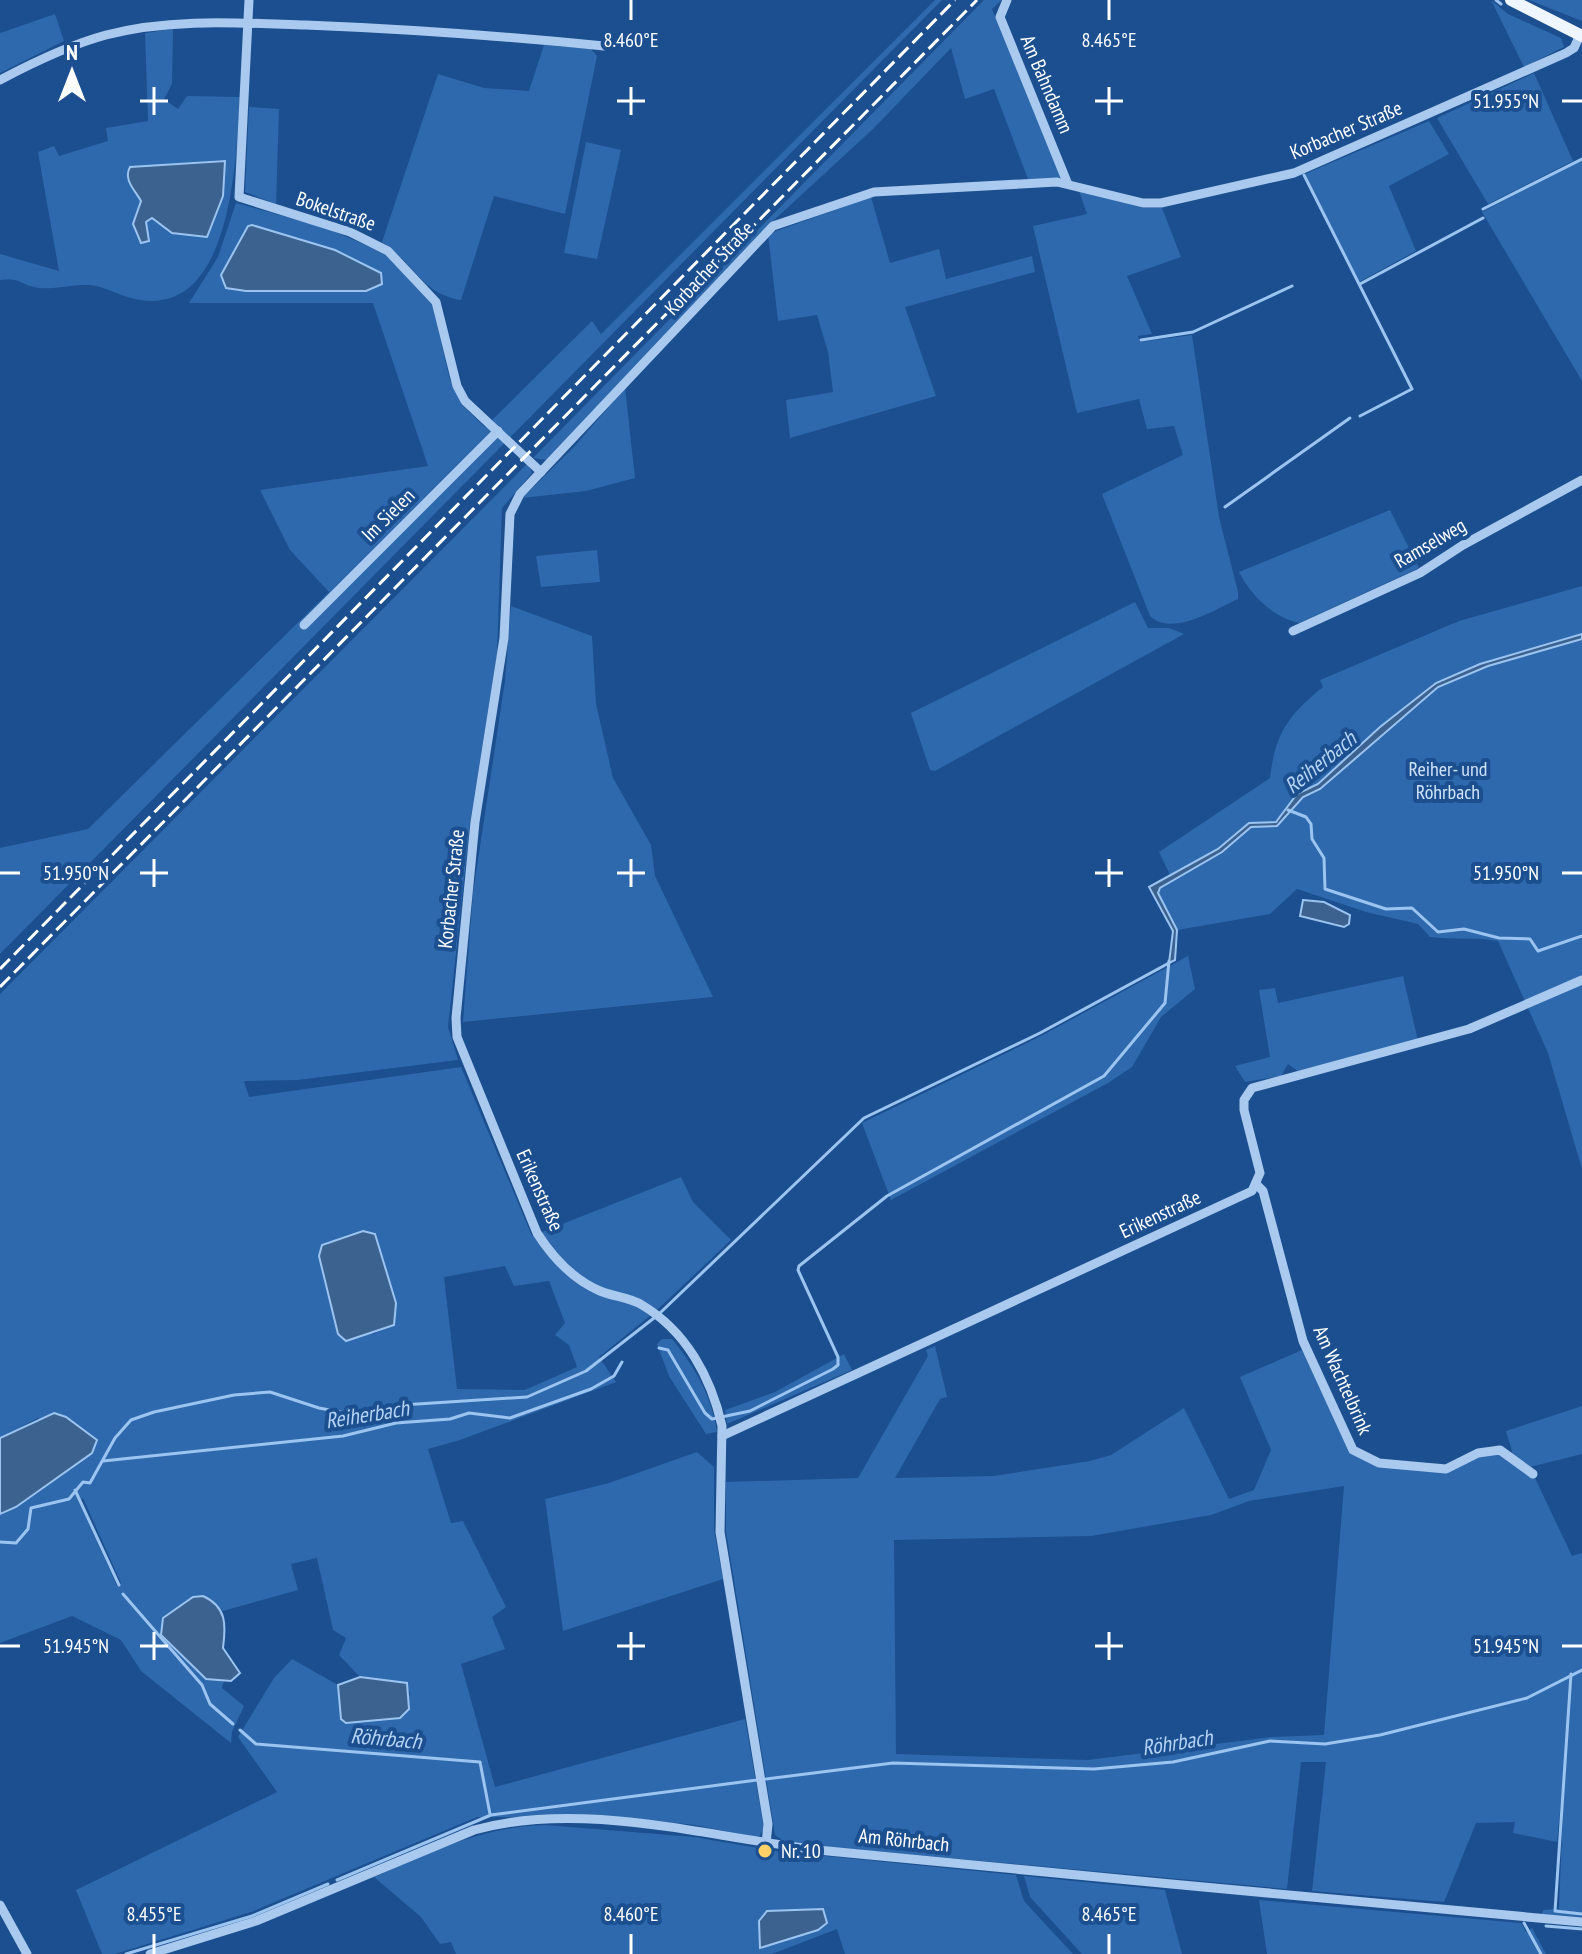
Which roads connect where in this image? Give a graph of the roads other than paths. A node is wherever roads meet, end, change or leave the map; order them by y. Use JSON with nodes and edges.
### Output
{"nodes":[{"id":1,"x":249,"y":0,"type":"edge"},
{"id":2,"x":1007,"y":0,"type":"edge"},
{"id":3,"x":1511,"y":0,"type":"edge"},
{"id":4,"x":248,"y":23,"type":"junction"},
{"id":5,"x":1581,"y":35,"type":"edge"},
{"id":6,"x":604,"y":46,"type":"dead end"},
{"id":7,"x":0,"y":80,"type":"edge"},
{"id":8,"x":1067,"y":182,"type":"junction"},
{"id":9,"x":498,"y":431,"type":"junction"},
{"id":10,"x":541,"y":472,"type":"junction"},
{"id":11,"x":1582,"y":480,"type":"edge"},
{"id":12,"x":304,"y":625,"type":"dead end"},
{"id":13,"x":1293,"y":631,"type":"dead end"},
{"id":14,"x":1582,"y":980,"type":"edge"},
{"id":15,"x":456,"y":1026,"type":"joint"},
{"id":16,"x":1257,"y":1185,"type":"junction"},
{"id":17,"x":722,"y":1431,"type":"junction"},
{"id":18,"x":1533,"y":1474,"type":"dead end"},
{"id":19,"x":766,"y":1844,"type":"junction"},
{"id":20,"x":0,"y":1905,"type":"edge"},
{"id":21,"x":1582,"y":1922,"type":"edge"},
{"id":22,"x":27,"y":1954,"type":"edge"},
{"id":23,"x":150,"y":1954,"type":"edge"}],
"edges":[{"from":1,"to":4,"type":"street","name":"Bokelstraße"},
{"from":2,"to":8,"type":"street","name":"Am Bahndamm"},
{"from":3,"to":5,"type":"main road"},
{"from":4,"to":6,"type":"street"},
{"from":4,"to":7,"type":"street"},
{"from":4,"to":9,"type":"street","name":"Bokelstraße"},
{"from":5,"to":8,"type":"street","name":"Korbacher Straße"},
{"from":8,"to":10,"type":"street","name":"Korbacher Straße"},
{"from":9,"to":10,"type":"street","name":"Bokelstraße"},
{"from":9,"to":12,"type":"street","name":"Im Sielen"},
{"from":10,"to":15,"type":"street","name":"Korbacher Straße"},
{"from":11,"to":13,"type":"street","name":"Ramselweg"},
{"from":14,"to":16,"type":"street"},
{"from":15,"to":17,"type":"street","name":"Erikenstraße"},
{"from":16,"to":17,"type":"street","name":"Erikenstraße"},
{"from":16,"to":18,"type":"street","name":"Am Wachtelbrink"},
{"from":17,"to":19,"type":"street","name":"Erikenstraße"},
{"from":19,"to":21,"type":"street","name":"Am Röhrbach"},
{"from":19,"to":23,"type":"street","name":"Am Röhrbach"},
{"from":20,"to":22,"type":"street"}]}
